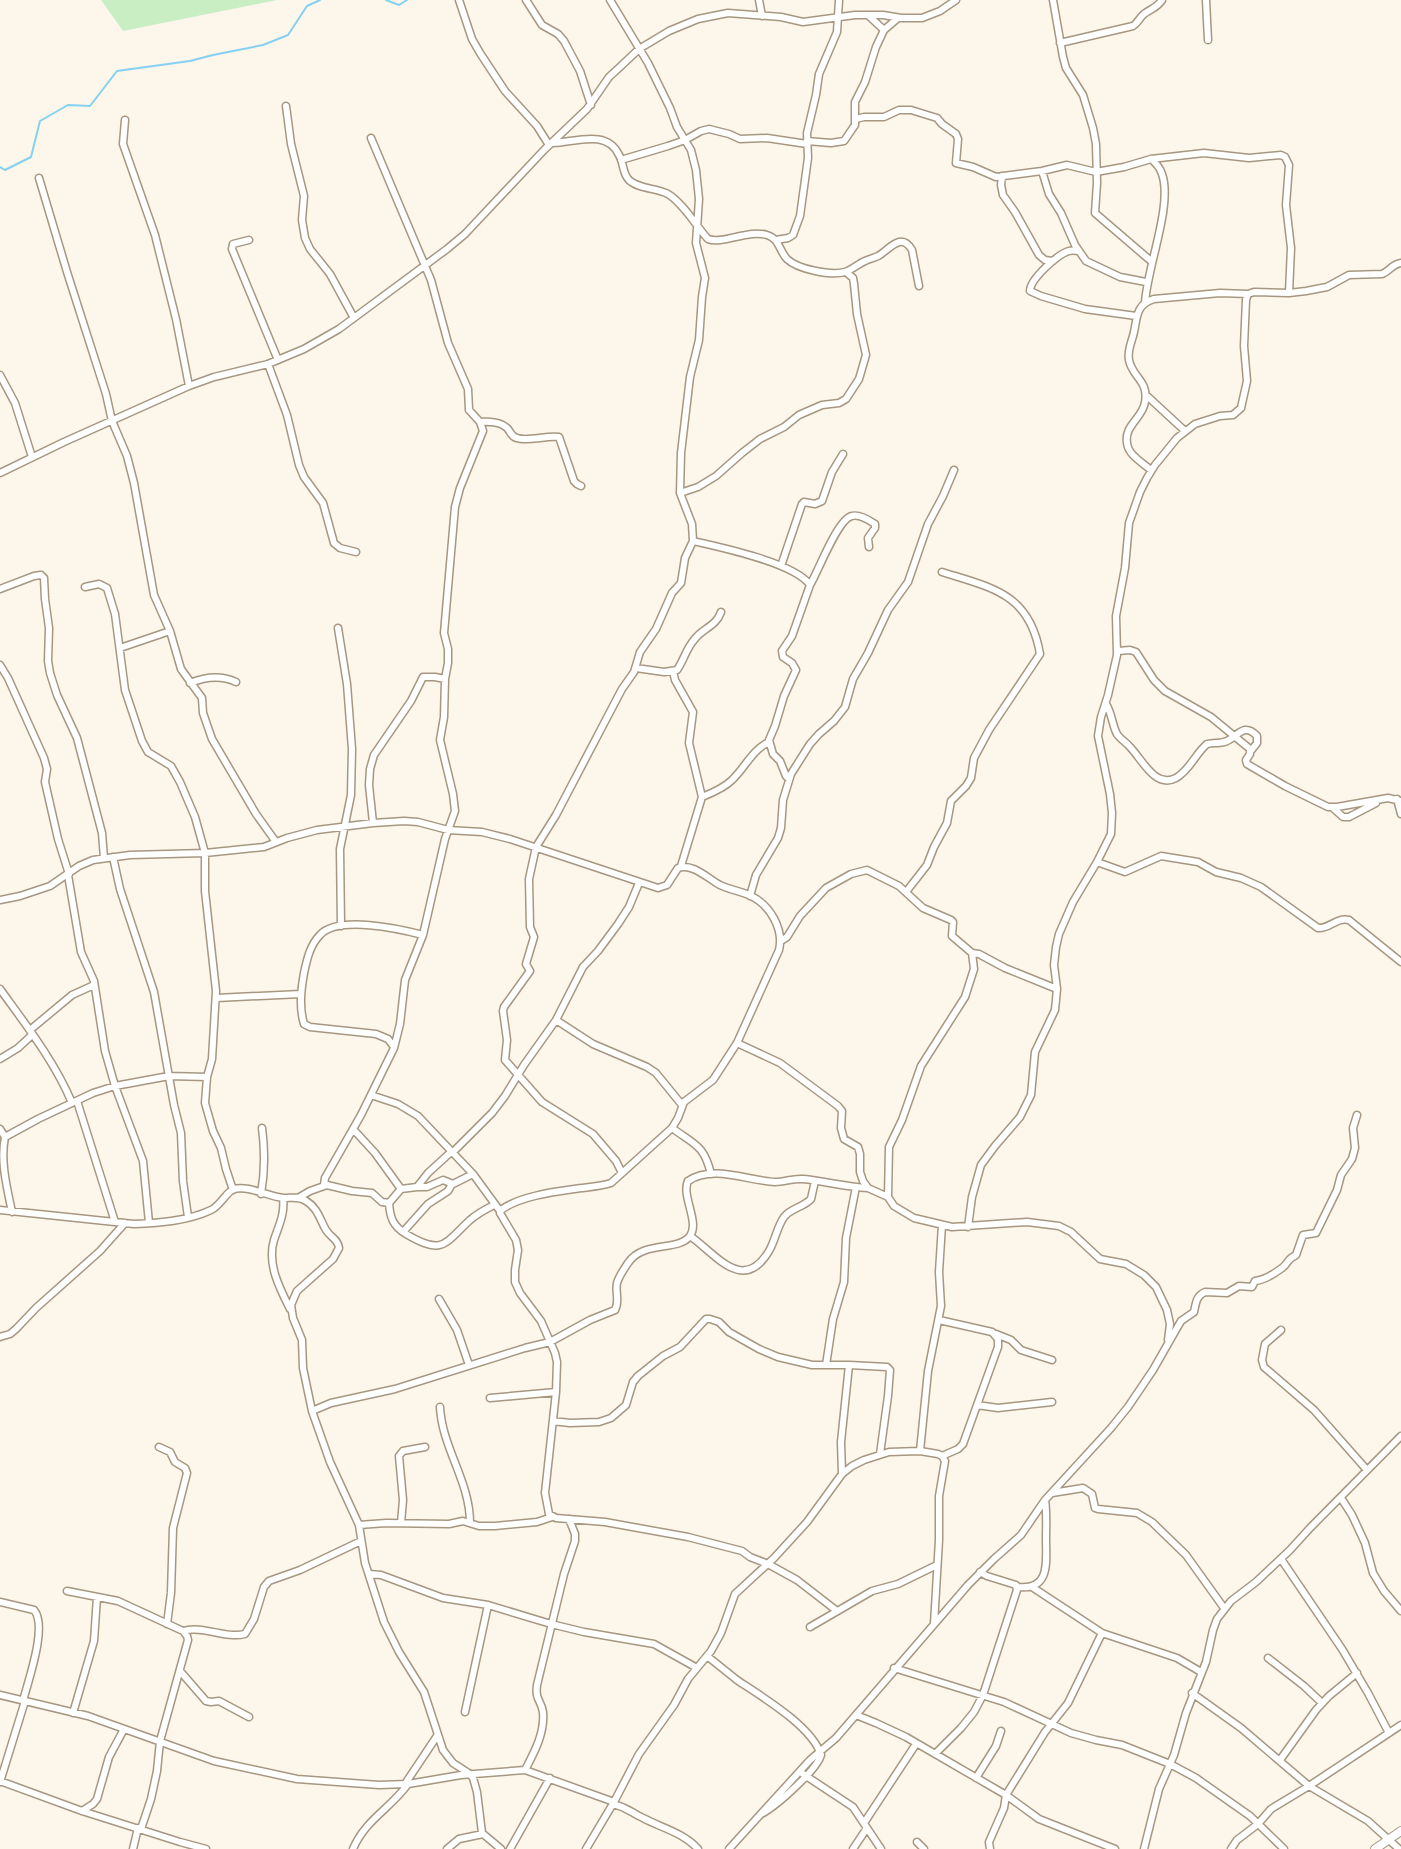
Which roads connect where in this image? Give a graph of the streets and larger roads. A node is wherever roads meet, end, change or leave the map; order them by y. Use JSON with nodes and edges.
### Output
{"nodes":[{"id":1,"x":459,"y":0,"type":"edge"},
{"id":2,"x":526,"y":0,"type":"edge"},
{"id":3,"x":610,"y":0,"type":"edge"},
{"id":4,"x":759,"y":0,"type":"edge"},
{"id":5,"x":838,"y":0,"type":"edge"},
{"id":6,"x":956,"y":0,"type":"edge"},
{"id":7,"x":1053,"y":0,"type":"edge"},
{"id":8,"x":1162,"y":0,"type":"edge"},
{"id":9,"x":1206,"y":0,"type":"edge"},
{"id":10,"x":762,"y":16,"type":"junction"},
{"id":11,"x":869,"y":16,"type":"junction"},
{"id":12,"x":838,"y":17,"type":"junction"},
{"id":13,"x":898,"y":18,"type":"junction"},
{"id":14,"x":884,"y":30,"type":"junction"},
{"id":15,"x":1208,"y":40,"type":"dead end"},
{"id":16,"x":1060,"y":43,"type":"junction"},
{"id":17,"x":639,"y":49,"type":"junction"},
{"id":18,"x":591,"y":105,"type":"junction"},
{"id":19,"x":286,"y":106,"type":"dead end"},
{"id":20,"x":856,"y":119,"type":"junction"},
{"id":21,"x":124,"y":120,"type":"dead end"},
{"id":22,"x":371,"y":138,"type":"dead end"},
{"id":23,"x":685,"y":140,"type":"junction"},
{"id":24,"x":807,"y":142,"type":"junction"},
{"id":25,"x":550,"y":144,"type":"junction"},
{"id":26,"x":1151,"y":159,"type":"junction"},
{"id":27,"x":621,"y":160,"type":"junction"},
{"id":28,"x":1042,"y":171,"type":"junction"},
{"id":29,"x":1096,"y":172,"type":"junction"},
{"id":30,"x":1002,"y":176,"type":"junction"},
{"id":31,"x":39,"y":178,"type":"dead end"},
{"id":32,"x":696,"y":225,"type":"junction"},
{"id":33,"x":249,"y":240,"type":"dead end"},
{"id":34,"x":776,"y":240,"type":"junction"},
{"id":35,"x":1079,"y":251,"type":"junction"},
{"id":36,"x":1053,"y":261,"type":"junction"},
{"id":37,"x":1151,"y":261,"type":"junction"},
{"id":38,"x":1401,"y":263,"type":"edge"},
{"id":39,"x":425,"y":265,"type":"junction"},
{"id":40,"x":846,"y":272,"type":"junction"},
{"id":41,"x":1146,"y":282,"type":"junction"},
{"id":42,"x":920,"y":286,"type":"dead end"},
{"id":43,"x":1289,"y":293,"type":"junction"},
{"id":44,"x":1248,"y":294,"type":"junction"},
{"id":45,"x":1145,"y":303,"type":"junction"},
{"id":46,"x":1136,"y":316,"type":"junction"},
{"id":47,"x":354,"y":318,"type":"junction"},
{"id":48,"x":278,"y":360,"type":"junction"},
{"id":49,"x":268,"y":364,"type":"junction"},
{"id":50,"x":0,"y":375,"type":"edge"},
{"id":51,"x":189,"y":386,"type":"junction"},
{"id":52,"x":1146,"y":395,"type":"junction"},
{"id":53,"x":112,"y":421,"type":"junction"},
{"id":54,"x":480,"y":422,"type":"junction"},
{"id":55,"x":1185,"y":431,"type":"junction"},
{"id":56,"x":843,"y":454,"type":"dead end"},
{"id":57,"x":32,"y":457,"type":"junction"},
{"id":58,"x":954,"y":470,"type":"dead end"},
{"id":59,"x":1151,"y":470,"type":"junction"},
{"id":60,"x":0,"y":472,"type":"edge"},
{"id":61,"x":581,"y":486,"type":"dead end"},
{"id":62,"x":680,"y":493,"type":"junction"},
{"id":63,"x":693,"y":541,"type":"junction"},
{"id":64,"x":869,"y":547,"type":"dead end"},
{"id":65,"x":357,"y":552,"type":"dead end"},
{"id":66,"x":781,"y":566,"type":"junction"},
{"id":67,"x":942,"y":572,"type":"dead end"},
{"id":68,"x":810,"y":585,"type":"junction"},
{"id":69,"x":85,"y":586,"type":"dead end"},
{"id":70,"x":0,"y":589,"type":"edge"},
{"id":71,"x":721,"y":612,"type":"dead end"},
{"id":72,"x":338,"y":628,"type":"dead end"},
{"id":73,"x":170,"y":631,"type":"junction"},
{"id":74,"x":120,"y":648,"type":"junction"},
{"id":75,"x":1118,"y":651,"type":"junction"},
{"id":76,"x":0,"y":665,"type":"edge"},
{"id":77,"x":636,"y":668,"type":"junction"},
{"id":78,"x":673,"y":670,"type":"junction"},
{"id":79,"x":445,"y":680,"type":"junction"},
{"id":80,"x":236,"y":682,"type":"dead end"},
{"id":81,"x":190,"y":683,"type":"junction"},
{"id":82,"x":1106,"y":704,"type":"junction"},
{"id":83,"x":1234,"y":735,"type":"junction"},
{"id":84,"x":769,"y":742,"type":"junction"},
{"id":85,"x":1250,"y":752,"type":"junction"},
{"id":86,"x":789,"y":779,"type":"junction"},
{"id":87,"x":702,"y":797,"type":"junction"},
{"id":88,"x":1381,"y":800,"type":"junction"},
{"id":89,"x":1399,"y":800,"type":"edge"},
{"id":90,"x":1333,"y":808,"type":"junction"},
{"id":91,"x":1401,"y":814,"type":"edge"},
{"id":92,"x":373,"y":823,"type":"junction"},
{"id":93,"x":345,"y":827,"type":"junction"},
{"id":94,"x":448,"y":830,"type":"junction"},
{"id":95,"x":276,"y":842,"type":"junction"},
{"id":96,"x":536,"y":847,"type":"junction"},
{"id":97,"x":205,"y":853,"type":"junction"},
{"id":98,"x":113,"y":857,"type":"junction"},
{"id":99,"x":104,"y":858,"type":"junction"},
{"id":100,"x":1097,"y":862,"type":"junction"},
{"id":101,"x":681,"y":866,"type":"junction"},
{"id":102,"x":68,"y":874,"type":"junction"},
{"id":103,"x":639,"y":883,"type":"junction"},
{"id":104,"x":906,"y":892,"type":"junction"},
{"id":105,"x":750,"y":896,"type":"junction"},
{"id":106,"x":0,"y":900,"type":"edge"},
{"id":107,"x":341,"y":926,"type":"junction"},
{"id":108,"x":423,"y":935,"type":"junction"},
{"id":109,"x":781,"y":941,"type":"junction"},
{"id":110,"x":972,"y":953,"type":"junction"},
{"id":111,"x":1401,"y":962,"type":"edge"},
{"id":112,"x":94,"y":985,"type":"junction"},
{"id":113,"x":0,"y":989,"type":"edge"},
{"id":114,"x":1057,"y":989,"type":"junction"},
{"id":115,"x":301,"y":993,"type":"junction"},
{"id":116,"x":216,"y":998,"type":"junction"},
{"id":117,"x":556,"y":1020,"type":"junction"},
{"id":118,"x":31,"y":1032,"type":"junction"},
{"id":119,"x":737,"y":1043,"type":"junction"},
{"id":120,"x":394,"y":1048,"type":"junction"},
{"id":121,"x":0,"y":1059,"type":"edge"},
{"id":122,"x":518,"y":1075,"type":"junction"},
{"id":123,"x":170,"y":1076,"type":"junction"},
{"id":124,"x":207,"y":1077,"type":"junction"},
{"id":125,"x":115,"y":1086,"type":"junction"},
{"id":126,"x":371,"y":1095,"type":"junction"},
{"id":127,"x":74,"y":1102,"type":"junction"},
{"id":128,"x":682,"y":1105,"type":"junction"},
{"id":129,"x":1358,"y":1115,"type":"dead end"},
{"id":130,"x":262,"y":1128,"type":"dead end"},
{"id":131,"x":672,"y":1128,"type":"junction"},
{"id":132,"x":0,"y":1129,"type":"edge"},
{"id":133,"x":353,"y":1129,"type":"junction"},
{"id":134,"x":5,"y":1137,"type":"junction"},
{"id":135,"x":451,"y":1152,"type":"junction"},
{"id":136,"x":622,"y":1173,"type":"junction"},
{"id":137,"x":473,"y":1174,"type":"junction"},
{"id":138,"x":711,"y":1174,"type":"junction"},
{"id":139,"x":815,"y":1182,"type":"junction"},
{"id":140,"x":452,"y":1184,"type":"junction"},
{"id":141,"x":324,"y":1185,"type":"junction"},
{"id":142,"x":417,"y":1187,"type":"junction"},
{"id":143,"x":856,"y":1187,"type":"junction"},
{"id":144,"x":868,"y":1188,"type":"junction"},
{"id":145,"x":233,"y":1190,"type":"junction"},
{"id":146,"x":401,"y":1190,"type":"junction"},
{"id":147,"x":261,"y":1194,"type":"junction"},
{"id":148,"x":888,"y":1197,"type":"junction"},
{"id":149,"x":283,"y":1198,"type":"junction"},
{"id":150,"x":298,"y":1198,"type":"junction"},
{"id":151,"x":389,"y":1203,"type":"junction"},
{"id":152,"x":494,"y":1205,"type":"junction"},
{"id":153,"x":0,"y":1210,"type":"edge"},
{"id":154,"x":500,"y":1211,"type":"junction"},
{"id":155,"x":12,"y":1212,"type":"junction"},
{"id":156,"x":188,"y":1217,"type":"junction"},
{"id":157,"x":115,"y":1222,"type":"junction"},
{"id":158,"x":125,"y":1223,"type":"junction"},
{"id":159,"x":149,"y":1223,"type":"junction"},
{"id":160,"x":942,"y":1225,"type":"junction"},
{"id":161,"x":968,"y":1227,"type":"junction"},
{"id":162,"x":403,"y":1232,"type":"junction"},
{"id":163,"x":690,"y":1236,"type":"junction"},
{"id":164,"x":439,"y":1299,"type":"dead end"},
{"id":165,"x":291,"y":1312,"type":"junction"},
{"id":166,"x":939,"y":1320,"type":"junction"},
{"id":167,"x":1281,"y":1330,"type":"dead end"},
{"id":168,"x":996,"y":1334,"type":"junction"},
{"id":169,"x":0,"y":1337,"type":"edge"},
{"id":170,"x":550,"y":1342,"type":"junction"},
{"id":171,"x":1166,"y":1347,"type":"junction"},
{"id":172,"x":1052,"y":1360,"type":"dead end"},
{"id":173,"x":469,"y":1365,"type":"junction"},
{"id":174,"x":826,"y":1365,"type":"junction"},
{"id":175,"x":849,"y":1365,"type":"junction"},
{"id":176,"x":556,"y":1392,"type":"junction"},
{"id":177,"x":490,"y":1398,"type":"dead end"},
{"id":178,"x":1052,"y":1402,"type":"dead end"},
{"id":179,"x":977,"y":1406,"type":"junction"},
{"id":180,"x":441,"y":1407,"type":"dead end"},
{"id":181,"x":312,"y":1411,"type":"junction"},
{"id":182,"x":553,"y":1421,"type":"junction"},
{"id":183,"x":1401,"y":1436,"type":"edge"},
{"id":184,"x":159,"y":1447,"type":"dead end"},
{"id":185,"x":425,"y":1447,"type":"dead end"},
{"id":186,"x":920,"y":1451,"type":"junction"},
{"id":187,"x":880,"y":1454,"type":"junction"},
{"id":188,"x":942,"y":1456,"type":"junction"},
{"id":189,"x":1367,"y":1470,"type":"junction"},
{"id":190,"x":842,"y":1474,"type":"junction"},
{"id":191,"x":1052,"y":1493,"type":"junction"},
{"id":192,"x":1341,"y":1498,"type":"junction"},
{"id":193,"x":1045,"y":1500,"type":"junction"},
{"id":194,"x":552,"y":1516,"type":"junction"},
{"id":195,"x":569,"y":1519,"type":"junction"},
{"id":196,"x":401,"y":1523,"type":"junction"},
{"id":197,"x":470,"y":1523,"type":"junction"},
{"id":198,"x":359,"y":1525,"type":"junction"},
{"id":199,"x":361,"y":1541,"type":"junction"},
{"id":200,"x":1281,"y":1559,"type":"junction"},
{"id":201,"x":768,"y":1564,"type":"junction"},
{"id":202,"x":937,"y":1565,"type":"junction"},
{"id":203,"x":980,"y":1572,"type":"junction"},
{"id":204,"x":369,"y":1574,"type":"junction"},
{"id":205,"x":1017,"y":1587,"type":"junction"},
{"id":206,"x":1032,"y":1587,"type":"junction"},
{"id":207,"x":67,"y":1591,"type":"dead end"},
{"id":208,"x":97,"y":1597,"type":"junction"},
{"id":209,"x":0,"y":1602,"type":"edge"},
{"id":210,"x":488,"y":1605,"type":"junction"},
{"id":211,"x":1224,"y":1608,"type":"junction"},
{"id":212,"x":837,"y":1611,"type":"junction"},
{"id":213,"x":1401,"y":1611,"type":"edge"},
{"id":214,"x":166,"y":1624,"type":"junction"},
{"id":215,"x":551,"y":1624,"type":"junction"},
{"id":216,"x":934,"y":1624,"type":"junction"},
{"id":217,"x":810,"y":1627,"type":"dead end"},
{"id":218,"x":183,"y":1631,"type":"junction"},
{"id":219,"x":1102,"y":1633,"type":"junction"},
{"id":220,"x":707,"y":1656,"type":"junction"},
{"id":221,"x":1268,"y":1658,"type":"dead end"},
{"id":222,"x":697,"y":1668,"type":"junction"},
{"id":223,"x":894,"y":1668,"type":"junction"},
{"id":224,"x":180,"y":1671,"type":"junction"},
{"id":225,"x":1201,"y":1672,"type":"junction"},
{"id":226,"x":1357,"y":1673,"type":"junction"},
{"id":227,"x":1192,"y":1693,"type":"junction"},
{"id":228,"x":0,"y":1695,"type":"edge"},
{"id":229,"x":983,"y":1695,"type":"junction"},
{"id":230,"x":24,"y":1701,"type":"junction"},
{"id":231,"x":1322,"y":1703,"type":"junction"},
{"id":232,"x":465,"y":1712,"type":"dead end"},
{"id":233,"x":73,"y":1713,"type":"junction"},
{"id":234,"x":856,"y":1715,"type":"junction"},
{"id":235,"x":249,"y":1717,"type":"dead end"},
{"id":236,"x":1051,"y":1724,"type":"junction"},
{"id":237,"x":1401,"y":1725,"type":"edge"},
{"id":238,"x":124,"y":1729,"type":"junction"},
{"id":239,"x":1001,"y":1731,"type":"dead end"},
{"id":240,"x":1389,"y":1733,"type":"junction"},
{"id":241,"x":437,"y":1736,"type":"junction"},
{"id":242,"x":160,"y":1741,"type":"junction"},
{"id":243,"x":916,"y":1744,"type":"junction"},
{"id":244,"x":820,"y":1750,"type":"junction"},
{"id":245,"x":935,"y":1754,"type":"junction"},
{"id":246,"x":1280,"y":1760,"type":"junction"},
{"id":247,"x":1170,"y":1764,"type":"junction"},
{"id":248,"x":525,"y":1770,"type":"junction"},
{"id":249,"x":799,"y":1771,"type":"junction"},
{"id":250,"x":470,"y":1774,"type":"junction"},
{"id":251,"x":806,"y":1776,"type":"junction"},
{"id":252,"x":550,"y":1778,"type":"junction"},
{"id":253,"x":976,"y":1778,"type":"junction"},
{"id":254,"x":0,"y":1782,"type":"edge"},
{"id":255,"x":406,"y":1784,"type":"junction"},
{"id":256,"x":1310,"y":1786,"type":"junction"},
{"id":257,"x":1006,"y":1795,"type":"junction"},
{"id":258,"x":614,"y":1803,"type":"junction"},
{"id":259,"x":82,"y":1811,"type":"junction"},
{"id":260,"x":758,"y":1815,"type":"junction"},
{"id":261,"x":1258,"y":1824,"type":"junction"},
{"id":262,"x":866,"y":1826,"type":"junction"},
{"id":263,"x":140,"y":1829,"type":"junction"},
{"id":264,"x":1401,"y":1831,"type":"edge"},
{"id":265,"x":483,"y":1834,"type":"junction"},
{"id":266,"x":1390,"y":1839,"type":"junction"},
{"id":267,"x":917,"y":1842,"type":"dead end"},
{"id":268,"x":185,"y":1847,"type":"edge"},
{"id":269,"x":133,"y":1849,"type":"edge"},
{"id":270,"x":206,"y":1849,"type":"edge"},
{"id":271,"x":354,"y":1849,"type":"edge"},
{"id":272,"x":447,"y":1849,"type":"edge"},
{"id":273,"x":501,"y":1849,"type":"edge"},
{"id":274,"x":510,"y":1849,"type":"edge"},
{"id":275,"x":586,"y":1849,"type":"edge"},
{"id":276,"x":698,"y":1849,"type":"edge"},
{"id":277,"x":729,"y":1849,"type":"edge"},
{"id":278,"x":853,"y":1849,"type":"edge"},
{"id":279,"x":881,"y":1849,"type":"edge"},
{"id":280,"x":924,"y":1849,"type":"edge"},
{"id":281,"x":990,"y":1849,"type":"edge"},
{"id":282,"x":1115,"y":1849,"type":"edge"},
{"id":283,"x":1144,"y":1849,"type":"edge"},
{"id":284,"x":1232,"y":1849,"type":"edge"},
{"id":285,"x":1284,"y":1849,"type":"edge"},
{"id":286,"x":1375,"y":1849,"type":"edge"},
{"id":287,"x":1399,"y":1849,"type":"edge"}],
"edges":[{"from":1,"to":25,"type":"street"},
{"from":2,"to":18,"type":"street"},
{"from":3,"to":17,"type":"street"},
{"from":4,"to":10,"type":"street"},
{"from":5,"to":12,"type":"street"},
{"from":6,"to":13,"type":"street"},
{"from":7,"to":16,"type":"street"},
{"from":8,"to":16,"type":"street"},
{"from":9,"to":15,"type":"street"},
{"from":10,"to":12,"type":"street"},
{"from":10,"to":17,"type":"street"},
{"from":11,"to":12,"type":"street"},
{"from":11,"to":13,"type":"street"},
{"from":11,"to":14,"type":"street"},
{"from":12,"to":24,"type":"street"},
{"from":13,"to":14,"type":"street"},
{"from":14,"to":20,"type":"street"},
{"from":16,"to":29,"type":"street"},
{"from":17,"to":18,"type":"street"},
{"from":17,"to":23,"type":"street"},
{"from":18,"to":25,"type":"street"},
{"from":19,"to":47,"type":"street"},
{"from":20,"to":24,"type":"street"},
{"from":20,"to":30,"type":"street"},
{"from":21,"to":51,"type":"street"},
{"from":22,"to":39,"type":"street"},
{"from":23,"to":24,"type":"street"},
{"from":23,"to":27,"type":"street"},
{"from":23,"to":32,"type":"street"},
{"from":24,"to":34,"type":"street"},
{"from":25,"to":27,"type":"street"},
{"from":25,"to":39,"type":"street"},
{"from":26,"to":29,"type":"street"},
{"from":26,"to":37,"type":"street"},
{"from":26,"to":43,"type":"street"},
{"from":27,"to":32,"type":"street"},
{"from":28,"to":29,"type":"street"},
{"from":28,"to":30,"type":"street"},
{"from":28,"to":35,"type":"street"},
{"from":29,"to":37,"type":"street"},
{"from":30,"to":36,"type":"street"},
{"from":31,"to":53,"type":"street"},
{"from":32,"to":34,"type":"street"},
{"from":32,"to":62,"type":"street"},
{"from":33,"to":48,"type":"street"},
{"from":34,"to":40,"type":"street"},
{"from":35,"to":36,"type":"street"},
{"from":35,"to":41,"type":"street"},
{"from":36,"to":46,"type":"street"},
{"from":37,"to":41,"type":"street"},
{"from":38,"to":43,"type":"street"},
{"from":39,"to":47,"type":"street"},
{"from":39,"to":54,"type":"street"},
{"from":40,"to":42,"type":"street"},
{"from":40,"to":62,"type":"street"},
{"from":41,"to":45,"type":"street"},
{"from":43,"to":44,"type":"street"},
{"from":44,"to":45,"type":"street"},
{"from":44,"to":55,"type":"street"},
{"from":45,"to":46,"type":"street"},
{"from":46,"to":52,"type":"street"},
{"from":47,"to":48,"type":"street"},
{"from":48,"to":49,"type":"street"},
{"from":49,"to":51,"type":"street"},
{"from":49,"to":65,"type":"street"},
{"from":50,"to":57,"type":"street"},
{"from":51,"to":53,"type":"street"},
{"from":52,"to":55,"type":"street"},
{"from":52,"to":59,"type":"street"},
{"from":53,"to":57,"type":"street"},
{"from":53,"to":73,"type":"street"},
{"from":54,"to":61,"type":"street"},
{"from":54,"to":79,"type":"street"},
{"from":55,"to":59,"type":"street"},
{"from":56,"to":66,"type":"street"},
{"from":57,"to":60,"type":"street"},
{"from":58,"to":86,"type":"street"},
{"from":59,"to":75,"type":"street"},
{"from":62,"to":63,"type":"street"},
{"from":63,"to":66,"type":"street"},
{"from":63,"to":77,"type":"street"},
{"from":64,"to":68,"type":"street"},
{"from":66,"to":68,"type":"street"},
{"from":67,"to":104,"type":"street"},
{"from":68,"to":84,"type":"street"},
{"from":69,"to":74,"type":"street"},
{"from":70,"to":99,"type":"street"},
{"from":71,"to":78,"type":"street"},
{"from":72,"to":93,"type":"street"},
{"from":73,"to":74,"type":"street"},
{"from":73,"to":81,"type":"street"},
{"from":74,"to":97,"type":"street"},
{"from":75,"to":82,"type":"street"},
{"from":75,"to":83,"type":"street"},
{"from":76,"to":102,"type":"street"},
{"from":77,"to":78,"type":"street"},
{"from":77,"to":96,"type":"street"},
{"from":78,"to":87,"type":"street"},
{"from":79,"to":92,"type":"street"},
{"from":79,"to":94,"type":"street"},
{"from":80,"to":81,"type":"street"},
{"from":81,"to":95,"type":"street"},
{"from":82,"to":83,"type":"street"},
{"from":82,"to":100,"type":"street"},
{"from":83,"to":85,"type":"street"},
{"from":83,"to":85,"type":"street"},
{"from":84,"to":86,"type":"street"},
{"from":84,"to":87,"type":"street"},
{"from":85,"to":90,"type":"street"},
{"from":86,"to":105,"type":"street"},
{"from":87,"to":101,"type":"street"},
{"from":88,"to":89,"type":"street"},
{"from":88,"to":90,"type":"street"},
{"from":88,"to":90,"type":"street"},
{"from":89,"to":91,"type":"street"},
{"from":92,"to":93,"type":"street"},
{"from":92,"to":94,"type":"street"},
{"from":93,"to":95,"type":"street"},
{"from":93,"to":107,"type":"street"},
{"from":94,"to":96,"type":"street"},
{"from":94,"to":108,"type":"street"},
{"from":95,"to":97,"type":"street"},
{"from":96,"to":103,"type":"street"},
{"from":96,"to":122,"type":"street"},
{"from":97,"to":98,"type":"street"},
{"from":97,"to":116,"type":"street"},
{"from":98,"to":99,"type":"street"},
{"from":98,"to":123,"type":"street"},
{"from":99,"to":102,"type":"street"},
{"from":100,"to":111,"type":"street"},
{"from":100,"to":114,"type":"street"},
{"from":101,"to":103,"type":"street"},
{"from":101,"to":105,"type":"street"},
{"from":102,"to":106,"type":"street"},
{"from":102,"to":112,"type":"street"},
{"from":103,"to":117,"type":"street"},
{"from":104,"to":109,"type":"street"},
{"from":104,"to":110,"type":"street"},
{"from":105,"to":109,"type":"street"},
{"from":107,"to":108,"type":"street"},
{"from":107,"to":115,"type":"street"},
{"from":108,"to":120,"type":"street"},
{"from":109,"to":119,"type":"street"},
{"from":110,"to":114,"type":"street"},
{"from":110,"to":148,"type":"street"},
{"from":112,"to":118,"type":"street"},
{"from":112,"to":125,"type":"street"},
{"from":113,"to":118,"type":"street"},
{"from":114,"to":161,"type":"street"},
{"from":115,"to":116,"type":"street"},
{"from":115,"to":120,"type":"street"},
{"from":116,"to":124,"type":"street"},
{"from":117,"to":122,"type":"street"},
{"from":117,"to":128,"type":"street"},
{"from":118,"to":121,"type":"street"},
{"from":118,"to":127,"type":"street"},
{"from":119,"to":128,"type":"street"},
{"from":119,"to":144,"type":"street"},
{"from":120,"to":126,"type":"street"},
{"from":122,"to":135,"type":"street"},
{"from":122,"to":136,"type":"street"},
{"from":123,"to":124,"type":"street"},
{"from":123,"to":125,"type":"street"},
{"from":123,"to":156,"type":"street"},
{"from":124,"to":145,"type":"street"},
{"from":125,"to":127,"type":"street"},
{"from":125,"to":159,"type":"street"},
{"from":126,"to":133,"type":"street"},
{"from":126,"to":135,"type":"street"},
{"from":127,"to":134,"type":"street"},
{"from":127,"to":157,"type":"street"},
{"from":128,"to":131,"type":"street"},
{"from":129,"to":171,"type":"street"},
{"from":130,"to":147,"type":"street"},
{"from":131,"to":136,"type":"street"},
{"from":131,"to":138,"type":"street"},
{"from":132,"to":134,"type":"street"},
{"from":133,"to":141,"type":"street"},
{"from":133,"to":146,"type":"street"},
{"from":134,"to":155,"type":"street"},
{"from":135,"to":137,"type":"street"},
{"from":135,"to":142,"type":"street"},
{"from":136,"to":154,"type":"street"},
{"from":137,"to":140,"type":"street"},
{"from":137,"to":152,"type":"street"},
{"from":138,"to":139,"type":"street"},
{"from":138,"to":163,"type":"street"},
{"from":139,"to":143,"type":"street"},
{"from":139,"to":163,"type":"street"},
{"from":140,"to":142,"type":"street"},
{"from":140,"to":162,"type":"street"},
{"from":141,"to":150,"type":"street"},
{"from":141,"to":151,"type":"street"},
{"from":142,"to":146,"type":"street"},
{"from":143,"to":144,"type":"street"},
{"from":143,"to":174,"type":"street"},
{"from":144,"to":148,"type":"street"},
{"from":145,"to":147,"type":"street"},
{"from":145,"to":156,"type":"street"},
{"from":146,"to":151,"type":"street"},
{"from":147,"to":149,"type":"street"},
{"from":148,"to":160,"type":"street"},
{"from":149,"to":150,"type":"street"},
{"from":149,"to":165,"type":"street"},
{"from":150,"to":165,"type":"street"},
{"from":151,"to":162,"type":"street"},
{"from":152,"to":154,"type":"street"},
{"from":152,"to":162,"type":"street"},
{"from":153,"to":155,"type":"street"},
{"from":154,"to":170,"type":"street"},
{"from":155,"to":157,"type":"street"},
{"from":156,"to":159,"type":"street"},
{"from":157,"to":158,"type":"street"},
{"from":158,"to":159,"type":"street"},
{"from":158,"to":169,"type":"street"},
{"from":160,"to":161,"type":"street"},
{"from":160,"to":166,"type":"street"},
{"from":161,"to":171,"type":"street"},
{"from":163,"to":170,"type":"street"},
{"from":164,"to":173,"type":"street"},
{"from":165,"to":181,"type":"street"},
{"from":166,"to":168,"type":"street"},
{"from":166,"to":186,"type":"street"},
{"from":167,"to":189,"type":"street"},
{"from":168,"to":172,"type":"street"},
{"from":168,"to":179,"type":"street"},
{"from":170,"to":173,"type":"street"},
{"from":170,"to":176,"type":"street"},
{"from":171,"to":191,"type":"street"},
{"from":173,"to":181,"type":"street"},
{"from":174,"to":175,"type":"street"},
{"from":174,"to":182,"type":"street"},
{"from":175,"to":187,"type":"street"},
{"from":175,"to":190,"type":"street"},
{"from":176,"to":177,"type":"street"},
{"from":176,"to":182,"type":"street"},
{"from":178,"to":179,"type":"street"},
{"from":179,"to":188,"type":"street"},
{"from":180,"to":197,"type":"street"},
{"from":181,"to":198,"type":"street"},
{"from":182,"to":194,"type":"street"},
{"from":183,"to":189,"type":"street"},
{"from":184,"to":214,"type":"street"},
{"from":185,"to":196,"type":"street"},
{"from":186,"to":187,"type":"street"},
{"from":186,"to":188,"type":"street"},
{"from":187,"to":190,"type":"street"},
{"from":188,"to":202,"type":"street"},
{"from":189,"to":192,"type":"street"},
{"from":190,"to":201,"type":"street"},
{"from":191,"to":193,"type":"street"},
{"from":191,"to":211,"type":"street"},
{"from":192,"to":200,"type":"street"},
{"from":192,"to":213,"type":"street"},
{"from":193,"to":203,"type":"street"},
{"from":193,"to":206,"type":"street"},
{"from":194,"to":195,"type":"street"},
{"from":194,"to":197,"type":"street"},
{"from":195,"to":201,"type":"street"},
{"from":195,"to":215,"type":"street"},
{"from":196,"to":197,"type":"street"},
{"from":196,"to":198,"type":"street"},
{"from":198,"to":199,"type":"street"},
{"from":199,"to":204,"type":"street"},
{"from":199,"to":218,"type":"street"},
{"from":200,"to":211,"type":"street"},
{"from":200,"to":226,"type":"street"},
{"from":201,"to":212,"type":"street"},
{"from":201,"to":220,"type":"street"},
{"from":202,"to":212,"type":"street"},
{"from":202,"to":216,"type":"street"},
{"from":203,"to":205,"type":"street"},
{"from":203,"to":216,"type":"street"},
{"from":204,"to":210,"type":"street"},
{"from":204,"to":241,"type":"street"},
{"from":205,"to":206,"type":"street"},
{"from":205,"to":229,"type":"street"},
{"from":206,"to":219,"type":"street"},
{"from":207,"to":208,"type":"street"},
{"from":208,"to":214,"type":"street"},
{"from":208,"to":233,"type":"street"},
{"from":209,"to":230,"type":"street"},
{"from":210,"to":215,"type":"street"},
{"from":210,"to":232,"type":"street"},
{"from":211,"to":225,"type":"street"},
{"from":212,"to":217,"type":"street"},
{"from":214,"to":218,"type":"street"},
{"from":215,"to":222,"type":"street"},
{"from":215,"to":248,"type":"street"},
{"from":216,"to":223,"type":"street"},
{"from":218,"to":224,"type":"street"},
{"from":219,"to":225,"type":"street"},
{"from":219,"to":236,"type":"street"},
{"from":220,"to":222,"type":"street"},
{"from":220,"to":244,"type":"street"},
{"from":221,"to":231,"type":"street"},
{"from":222,"to":258,"type":"street"},
{"from":223,"to":229,"type":"street"},
{"from":223,"to":234,"type":"street"},
{"from":224,"to":235,"type":"street"},
{"from":224,"to":242,"type":"street"},
{"from":225,"to":227,"type":"street"},
{"from":226,"to":231,"type":"street"},
{"from":226,"to":240,"type":"street"},
{"from":227,"to":246,"type":"street"},
{"from":227,"to":247,"type":"street"},
{"from":228,"to":230,"type":"street"},
{"from":229,"to":236,"type":"street"},
{"from":229,"to":245,"type":"street"},
{"from":230,"to":233,"type":"street"},
{"from":230,"to":254,"type":"street"},
{"from":231,"to":246,"type":"street"},
{"from":233,"to":238,"type":"street"},
{"from":234,"to":243,"type":"street"},
{"from":234,"to":244,"type":"street"},
{"from":236,"to":247,"type":"street"},
{"from":236,"to":257,"type":"street"},
{"from":237,"to":240,"type":"street"},
{"from":238,"to":242,"type":"street"},
{"from":238,"to":259,"type":"street"},
{"from":239,"to":253,"type":"street"},
{"from":240,"to":256,"type":"street"},
{"from":241,"to":250,"type":"street"},
{"from":241,"to":255,"type":"street"},
{"from":242,"to":255,"type":"street"},
{"from":242,"to":263,"type":"street"},
{"from":243,"to":245,"type":"street"},
{"from":243,"to":262,"type":"street"},
{"from":244,"to":249,"type":"street"},
{"from":244,"to":251,"type":"street"},
{"from":245,"to":253,"type":"street"},
{"from":246,"to":256,"type":"street"},
{"from":247,"to":261,"type":"street"},
{"from":247,"to":283,"type":"street"},
{"from":248,"to":250,"type":"street"},
{"from":248,"to":252,"type":"street"},
{"from":249,"to":251,"type":"street"},
{"from":249,"to":260,"type":"street"},
{"from":250,"to":255,"type":"street"},
{"from":250,"to":265,"type":"street"},
{"from":251,"to":260,"type":"street"},
{"from":251,"to":262,"type":"street"},
{"from":252,"to":258,"type":"street"},
{"from":252,"to":274,"type":"street"},
{"from":253,"to":257,"type":"street"},
{"from":254,"to":259,"type":"street"},
{"from":255,"to":271,"type":"street"},
{"from":256,"to":261,"type":"street"},
{"from":256,"to":266,"type":"street"},
{"from":257,"to":281,"type":"street"},
{"from":257,"to":282,"type":"street"},
{"from":258,"to":275,"type":"street"},
{"from":258,"to":276,"type":"street"},
{"from":259,"to":263,"type":"street"},
{"from":260,"to":277,"type":"street"},
{"from":261,"to":284,"type":"street"},
{"from":261,"to":285,"type":"street"},
{"from":262,"to":278,"type":"street"},
{"from":262,"to":279,"type":"street"},
{"from":263,"to":268,"type":"street"},
{"from":263,"to":269,"type":"street"},
{"from":264,"to":266,"type":"street"},
{"from":265,"to":272,"type":"street"},
{"from":265,"to":273,"type":"street"},
{"from":266,"to":286,"type":"street"},
{"from":266,"to":287,"type":"street"},
{"from":267,"to":280,"type":"street"},
{"from":268,"to":270,"type":"street"}]}
